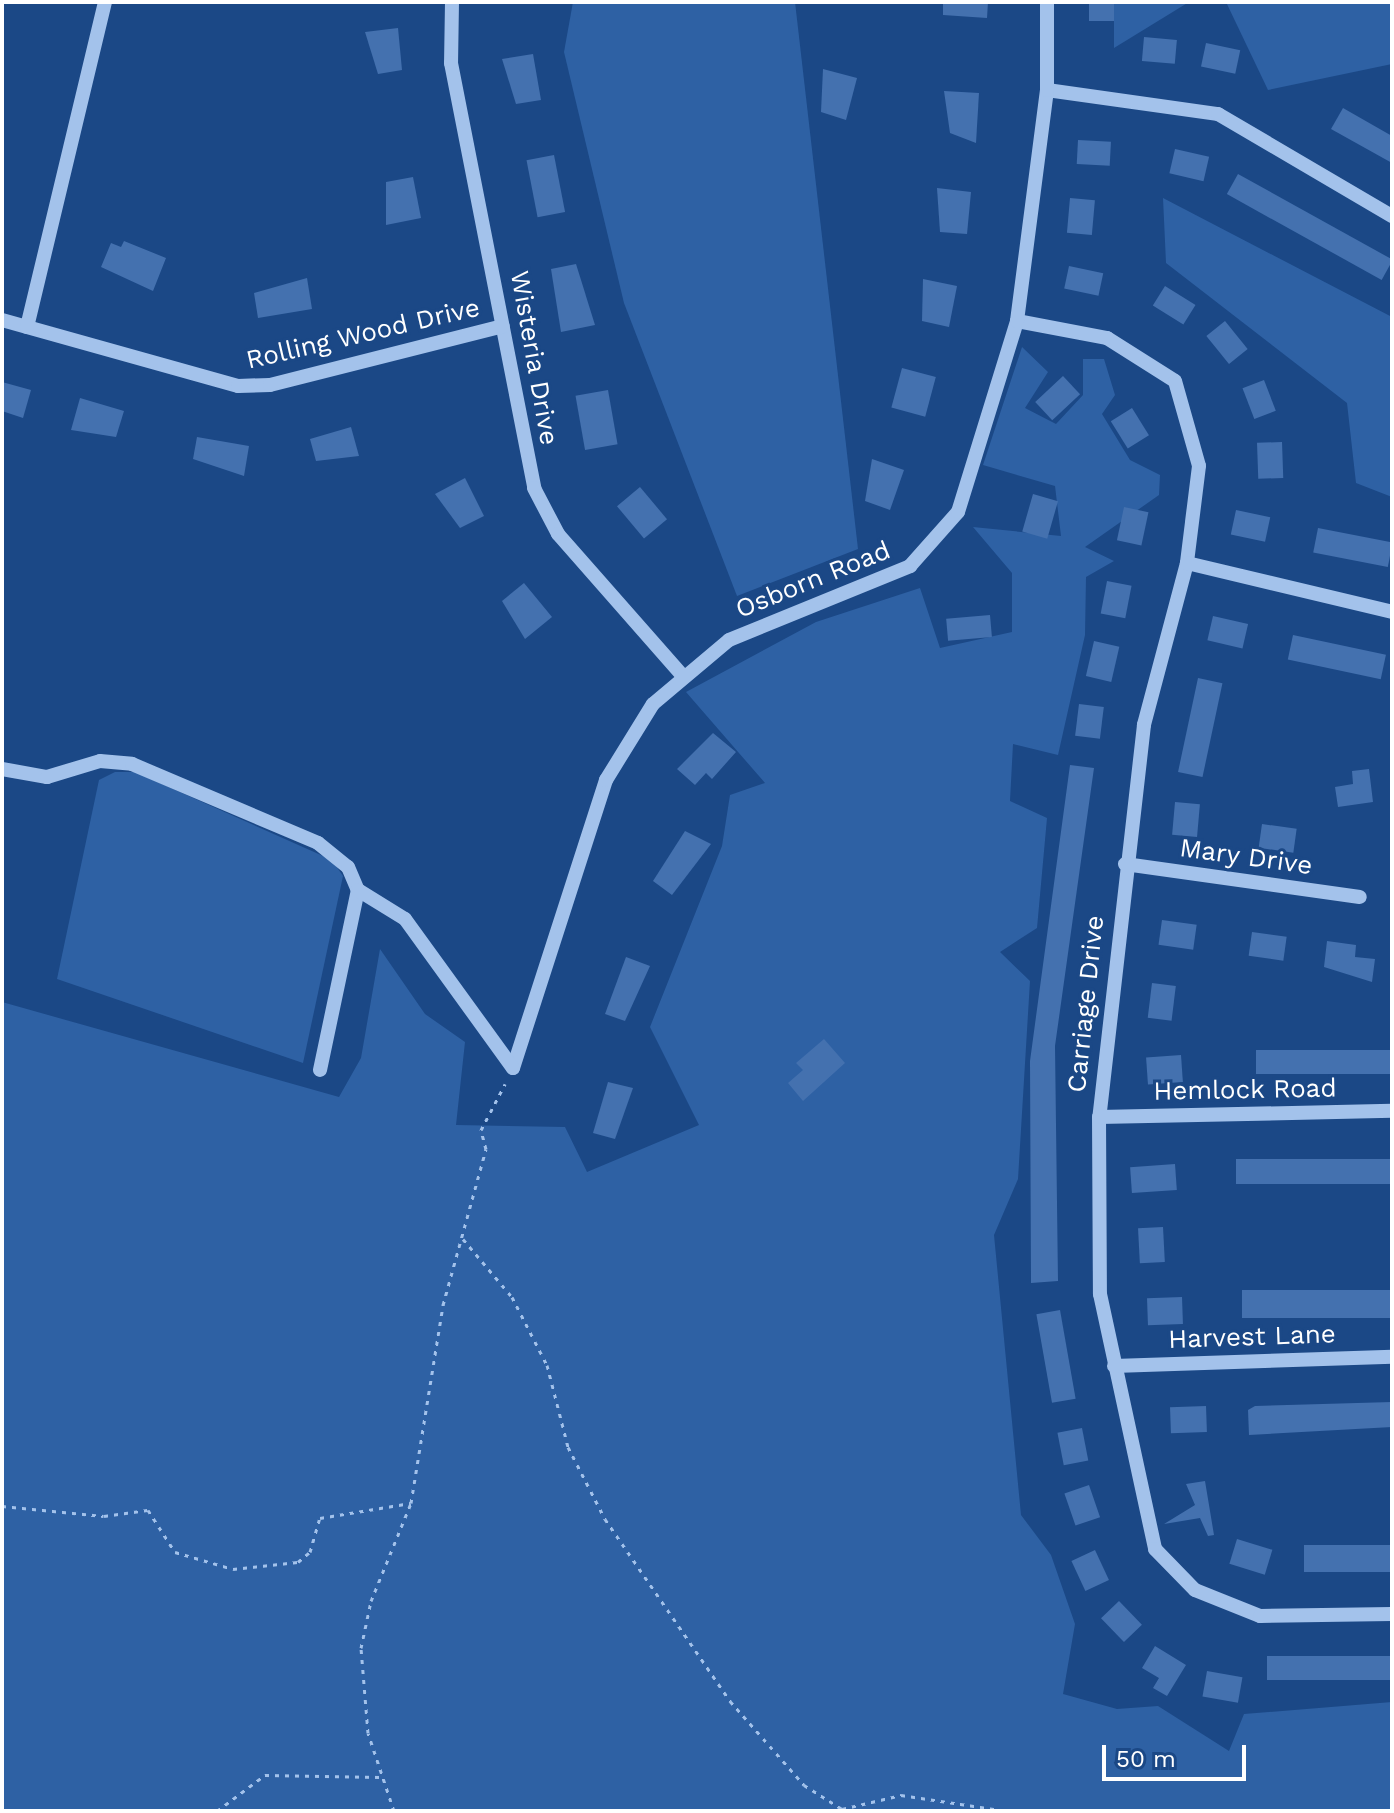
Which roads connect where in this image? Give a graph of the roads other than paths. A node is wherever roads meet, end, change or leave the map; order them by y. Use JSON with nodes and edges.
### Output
{"nodes":[{"id":1,"x":105,"y":2,"type":"edge"},
{"id":2,"x":452,"y":2,"type":"edge"},
{"id":3,"x":1047,"y":2,"type":"edge"},
{"id":4,"x":1047,"y":90,"type":"junction"},
{"id":5,"x":1392,"y":216,"type":"edge"},
{"id":6,"x":2,"y":320,"type":"edge"},
{"id":7,"x":1017,"y":321,"type":"junction"},
{"id":8,"x":503,"y":326,"type":"junction"},
{"id":9,"x":27,"y":327,"type":"junction"},
{"id":10,"x":1187,"y":563,"type":"junction"},
{"id":11,"x":1392,"y":612,"type":"edge"},
{"id":12,"x":681,"y":674,"type":"junction"},
{"id":13,"x":2,"y":769,"type":"edge"},
{"id":14,"x":1125,"y":864,"type":"junction"},
{"id":15,"x":358,"y":890,"type":"junction"},
{"id":16,"x":1360,"y":897,"type":"dead end"},
{"id":17,"x":320,"y":1070,"type":"dead end"},
{"id":18,"x":1392,"y":1111,"type":"edge"},
{"id":19,"x":1099,"y":1117,"type":"junction"},
{"id":20,"x":1392,"y":1357,"type":"edge"},
{"id":21,"x":1114,"y":1366,"type":"junction"},
{"id":22,"x":1392,"y":1614,"type":"edge"}],
"edges":[{"from":1,"to":9,"type":"street"},
{"from":2,"to":8,"type":"street","name":"Wisteria Drive"},
{"from":3,"to":4,"type":"street","name":"Osborn Road"},
{"from":4,"to":5,"type":"street"},
{"from":4,"to":7,"type":"street","name":"Osborn Road"},
{"from":6,"to":9,"type":"street","name":"Rolling Wood Drive"},
{"from":7,"to":10,"type":"street","name":"Carriage Drive"},
{"from":7,"to":12,"type":"street","name":"Osborn Road"},
{"from":8,"to":9,"type":"street","name":"Rolling Wood Drive"},
{"from":8,"to":12,"type":"street","name":"Wisteria Drive"},
{"from":10,"to":11,"type":"street"},
{"from":10,"to":14,"type":"street","name":"Carriage Drive"},
{"from":12,"to":15,"type":"street","name":"Osborn Road"},
{"from":13,"to":15,"type":"street"},
{"from":14,"to":16,"type":"street","name":"Mary Drive"},
{"from":14,"to":19,"type":"street","name":"Carriage Drive"},
{"from":15,"to":17,"type":"street"},
{"from":18,"to":19,"type":"street","name":"Hemlock Road"},
{"from":19,"to":21,"type":"street","name":"Carriage Drive"},
{"from":20,"to":21,"type":"street","name":"Harvest Lane"},
{"from":21,"to":22,"type":"street","name":"Carriage Drive"}]}
